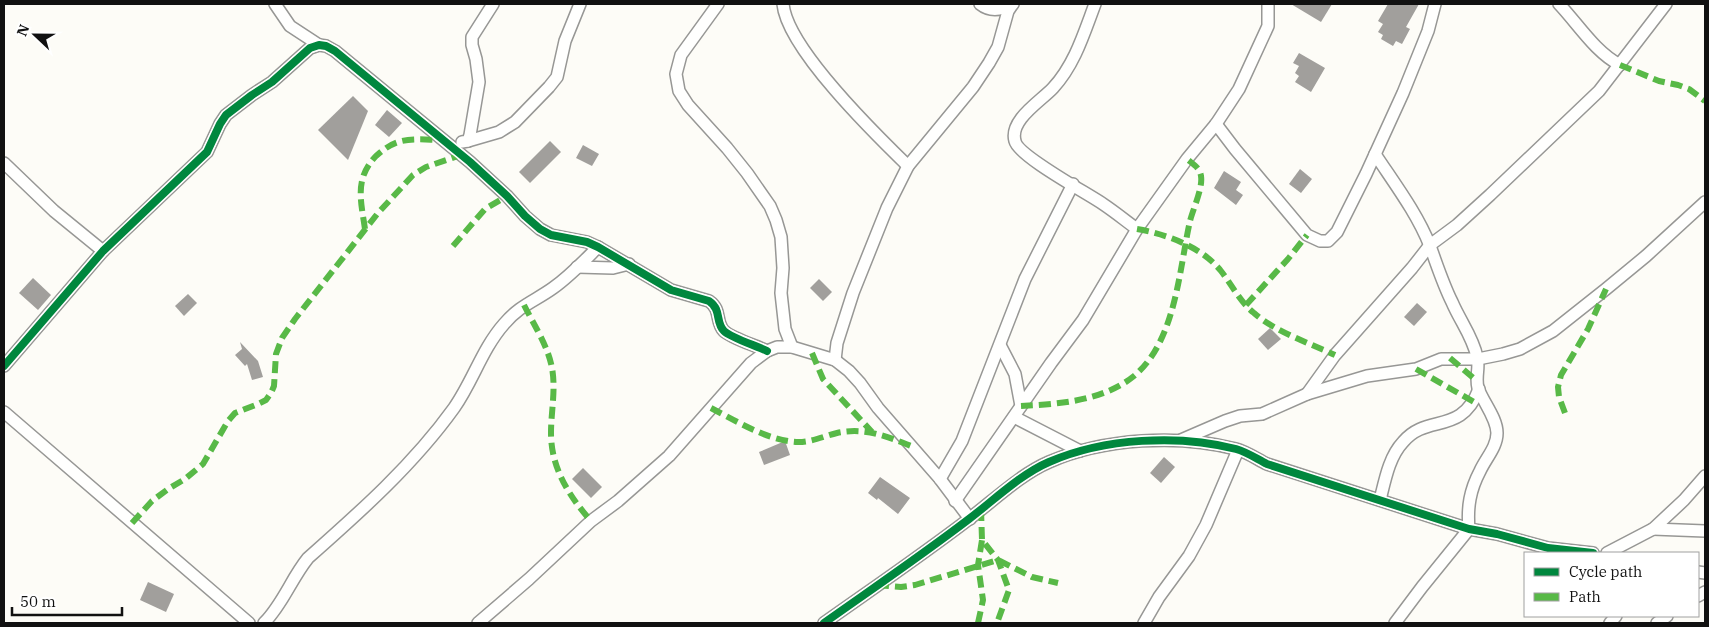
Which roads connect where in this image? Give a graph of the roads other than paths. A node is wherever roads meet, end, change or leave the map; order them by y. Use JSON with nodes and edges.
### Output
{"nodes":[{"id":1,"x":275,"y":4,"type":"edge"},
{"id":2,"x":493,"y":4,"type":"edge"},
{"id":3,"x":580,"y":4,"type":"edge"},
{"id":4,"x":718,"y":4,"type":"edge"},
{"id":5,"x":783,"y":4,"type":"edge"},
{"id":6,"x":980,"y":4,"type":"edge"},
{"id":7,"x":1013,"y":4,"type":"edge"},
{"id":8,"x":1095,"y":4,"type":"edge"},
{"id":9,"x":1268,"y":4,"type":"edge"},
{"id":10,"x":1435,"y":4,"type":"edge"},
{"id":11,"x":1559,"y":4,"type":"edge"},
{"id":12,"x":1666,"y":4,"type":"edge"},
{"id":13,"x":319,"y":45,"type":"junction"},
{"id":14,"x":1620,"y":65,"type":"junction"},
{"id":15,"x":1216,"y":124,"type":"junction"},
{"id":16,"x":468,"y":141,"type":"junction"},
{"id":17,"x":450,"y":145,"type":"junction"},
{"id":18,"x":1375,"y":154,"type":"junction"},
{"id":19,"x":4,"y":162,"type":"edge"},
{"id":20,"x":908,"y":166,"type":"junction"},
{"id":21,"x":1073,"y":184,"type":"junction"},
{"id":22,"x":1705,"y":202,"type":"edge"},
{"id":23,"x":1137,"y":228,"type":"junction"},
{"id":24,"x":1430,"y":245,"type":"junction"},
{"id":25,"x":598,"y":247,"type":"junction"},
{"id":26,"x":103,"y":251,"type":"junction"},
{"id":27,"x":629,"y":264,"type":"junction"},
{"id":28,"x":577,"y":267,"type":"junction"},
{"id":29,"x":1000,"y":344,"type":"junction"},
{"id":30,"x":792,"y":347,"type":"junction"},
{"id":31,"x":767,"y":351,"type":"junction"},
{"id":32,"x":1478,"y":359,"type":"junction"},
{"id":33,"x":835,"y":360,"type":"junction"},
{"id":34,"x":4,"y":366,"type":"edge"},
{"id":35,"x":1479,"y":388,"type":"junction"},
{"id":36,"x":1307,"y":394,"type":"junction"},
{"id":37,"x":1021,"y":406,"type":"junction"},
{"id":38,"x":4,"y":412,"type":"edge"},
{"id":39,"x":1014,"y":417,"type":"junction"},
{"id":40,"x":1179,"y":441,"type":"junction"},
{"id":41,"x":1238,"y":450,"type":"junction"},
{"id":42,"x":1080,"y":451,"type":"junction"},
{"id":43,"x":1705,"y":476,"type":"edge"},
{"id":44,"x":940,"y":479,"type":"junction"},
{"id":45,"x":1380,"y":500,"type":"junction"},
{"id":46,"x":955,"y":501,"type":"junction"},
{"id":47,"x":970,"y":518,"type":"junction"},
{"id":48,"x":1469,"y":529,"type":"junction"},
{"id":49,"x":1653,"y":529,"type":"junction"},
{"id":50,"x":1705,"y":531,"type":"edge"},
{"id":51,"x":1584,"y":552,"type":"edge"},
{"id":52,"x":1609,"y":552,"type":"edge"},
{"id":53,"x":249,"y":623,"type":"edge"},
{"id":54,"x":264,"y":623,"type":"edge"},
{"id":55,"x":478,"y":623,"type":"edge"},
{"id":56,"x":824,"y":623,"type":"edge"},
{"id":57,"x":1144,"y":623,"type":"edge"},
{"id":58,"x":1395,"y":623,"type":"edge"}],
"edges":[{"from":1,"to":13,"type":"street"},
{"from":2,"to":16,"type":"street"},
{"from":3,"to":16,"type":"street"},
{"from":4,"to":30,"type":"street"},
{"from":5,"to":20,"type":"street"},
{"from":6,"to":7,"type":"street"},
{"from":7,"to":20,"type":"street"},
{"from":8,"to":21,"type":"street"},
{"from":9,"to":15,"type":"street"},
{"from":10,"to":18,"type":"street"},
{"from":11,"to":14,"type":"street"},
{"from":12,"to":14,"type":"street"},
{"from":13,"to":17,"type":"street"},
{"from":13,"to":26,"type":"street"},
{"from":14,"to":24,"type":"street"},
{"from":15,"to":18,"type":"street"},
{"from":15,"to":23,"type":"street"},
{"from":16,"to":17,"type":"street"},
{"from":17,"to":25,"type":"street"},
{"from":18,"to":24,"type":"street"},
{"from":19,"to":26,"type":"street"},
{"from":20,"to":33,"type":"street"},
{"from":21,"to":23,"type":"street"},
{"from":21,"to":29,"type":"street"},
{"from":22,"to":32,"type":"street"},
{"from":23,"to":37,"type":"street"},
{"from":24,"to":32,"type":"street"},
{"from":24,"to":36,"type":"street"},
{"from":25,"to":27,"type":"street"},
{"from":25,"to":28,"type":"street"},
{"from":26,"to":34,"type":"street"},
{"from":27,"to":28,"type":"street"},
{"from":27,"to":31,"type":"street"},
{"from":28,"to":54,"type":"street"},
{"from":29,"to":37,"type":"street"},
{"from":29,"to":44,"type":"street"},
{"from":30,"to":31,"type":"street"},
{"from":30,"to":33,"type":"street"},
{"from":31,"to":55,"type":"street"},
{"from":32,"to":35,"type":"street"},
{"from":32,"to":36,"type":"street"},
{"from":33,"to":44,"type":"street"},
{"from":35,"to":45,"type":"street"},
{"from":35,"to":48,"type":"street"},
{"from":36,"to":40,"type":"street"},
{"from":37,"to":39,"type":"street"},
{"from":38,"to":53,"type":"street"},
{"from":39,"to":42,"type":"street"},
{"from":39,"to":46,"type":"street"},
{"from":40,"to":41,"type":"street"},
{"from":40,"to":42,"type":"street"},
{"from":41,"to":45,"type":"street"},
{"from":41,"to":57,"type":"street"},
{"from":42,"to":47,"type":"street"},
{"from":43,"to":49,"type":"street"},
{"from":44,"to":46,"type":"street"},
{"from":45,"to":48,"type":"street"},
{"from":46,"to":47,"type":"street"},
{"from":47,"to":56,"type":"street"},
{"from":48,"to":51,"type":"street"},
{"from":48,"to":58,"type":"street"},
{"from":49,"to":50,"type":"street"},
{"from":49,"to":52,"type":"street"}]}
